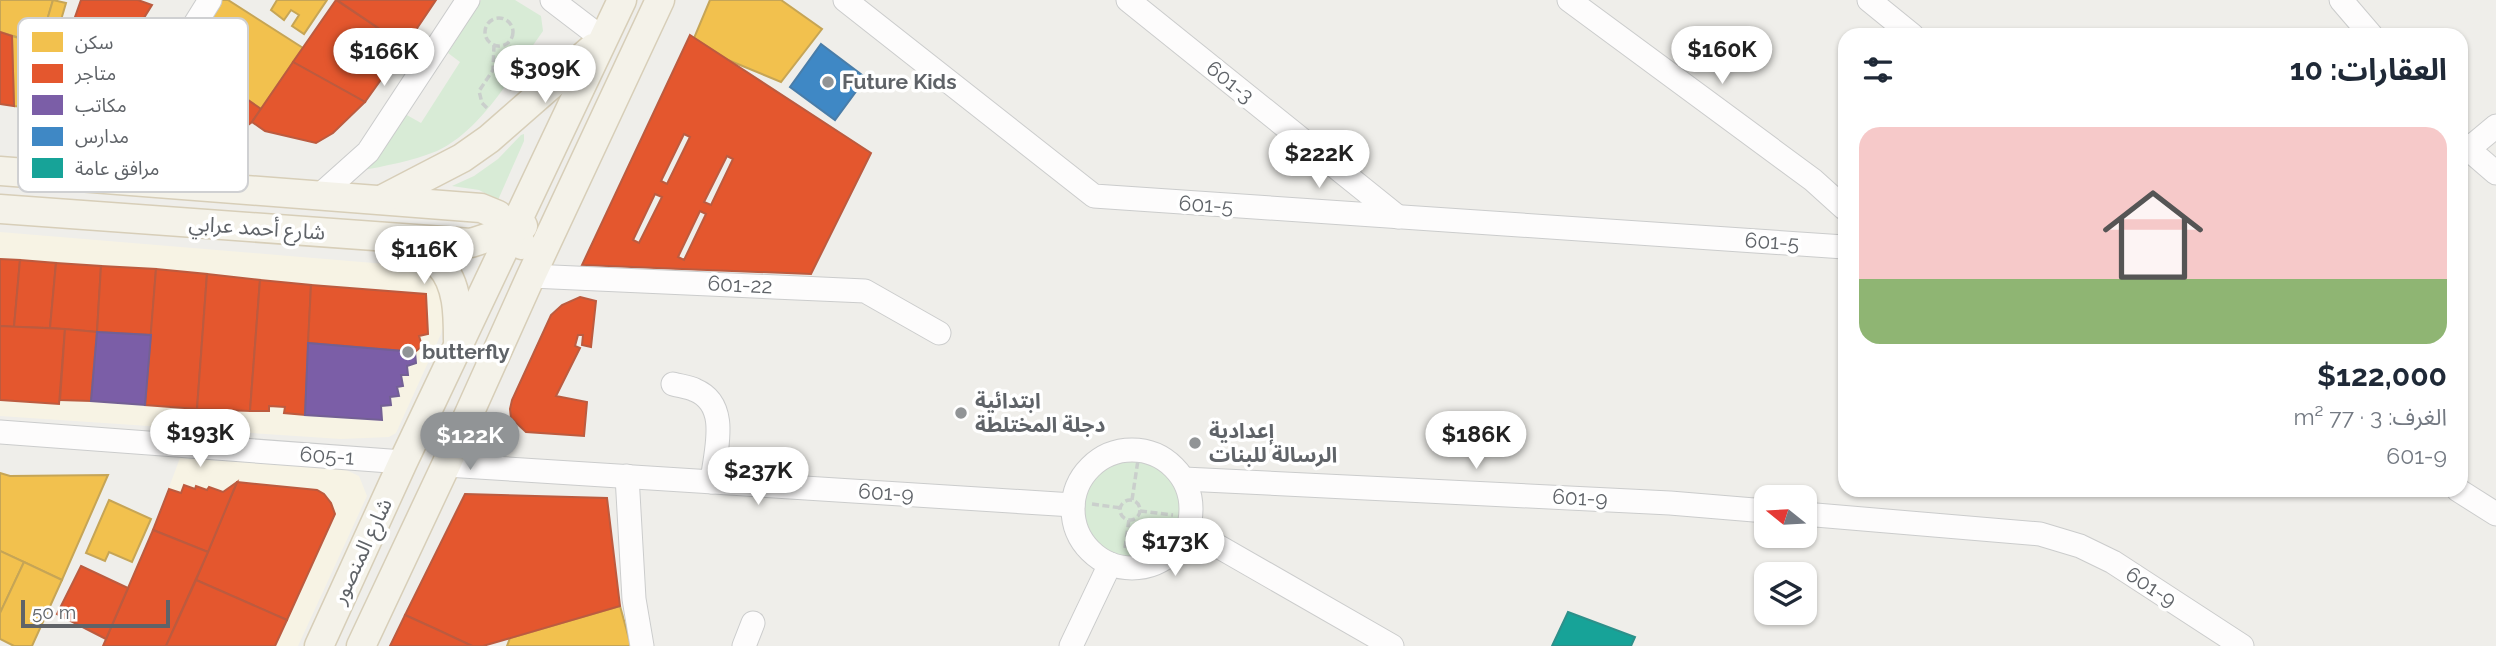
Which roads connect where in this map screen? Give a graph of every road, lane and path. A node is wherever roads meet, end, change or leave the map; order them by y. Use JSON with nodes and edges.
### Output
{"nodes":[{"id":1,"x":468,"y":0,"type":"edge"},
{"id":2,"x":552,"y":0,"type":"edge"},
{"id":3,"x":622,"y":0,"type":"edge"},
{"id":4,"x":660,"y":0,"type":"edge"},
{"id":5,"x":845,"y":0,"type":"edge"},
{"id":6,"x":1128,"y":0,"type":"edge"},
{"id":7,"x":1569,"y":0,"type":"edge"},
{"id":8,"x":1869,"y":0,"type":"edge"},
{"id":9,"x":2341,"y":0,"type":"edge"},
{"id":10,"x":201,"y":2,"type":"edge"},
{"id":11,"x":192,"y":18,"type":"edge"},
{"id":12,"x":1903,"y":28,"type":"edge"},
{"id":13,"x":2365,"y":28,"type":"edge"},
{"id":14,"x":603,"y":39,"type":"junction"},
{"id":15,"x":494,"y":45,"type":"junction"},
{"id":16,"x":487,"y":108,"type":"dead end"},
{"id":17,"x":2496,"y":126,"type":"edge"},
{"id":18,"x":2468,"y":146,"type":"edge"},
{"id":19,"x":2468,"y":153,"type":"edge"},
{"id":20,"x":0,"y":171,"type":"edge"},
{"id":21,"x":18,"y":172,"type":"edge"},
{"id":22,"x":2496,"y":173,"type":"edge"},
{"id":23,"x":248,"y":189,"type":"edge"},
{"id":24,"x":321,"y":194,"type":"junction"},
{"id":25,"x":382,"y":199,"type":"junction"},
{"id":26,"x":565,"y":202,"type":"junction"},
{"id":27,"x":1838,"y":203,"type":"edge"},
{"id":28,"x":0,"y":209,"type":"edge"},
{"id":29,"x":1398,"y":217,"type":"junction"},
{"id":30,"x":513,"y":230,"type":"junction"},
{"id":31,"x":377,"y":237,"type":"junction"},
{"id":32,"x":1838,"y":247,"type":"edge"},
{"id":33,"x":531,"y":276,"type":"junction"},
{"id":34,"x":939,"y":334,"type":"dead end"},
{"id":35,"x":458,"y":346,"type":"junction"},
{"id":36,"x":673,"y":384,"type":"dead end"},
{"id":37,"x":0,"y":432,"type":"edge"},
{"id":38,"x":1138,"y":460,"type":"dead end"},
{"id":39,"x":403,"y":462,"type":"junction"},
{"id":40,"x":446,"y":465,"type":"junction"},
{"id":41,"x":626,"y":476,"type":"junction"},
{"id":42,"x":1184,"y":479,"type":"junction"},
{"id":43,"x":712,"y":482,"type":"junction"},
{"id":44,"x":2468,"y":496,"type":"edge"},
{"id":45,"x":1132,"y":500,"type":"junction"},
{"id":46,"x":1078,"y":504,"type":"junction"},
{"id":47,"x":1121,"y":508,"type":"junction"},
{"id":48,"x":1754,"y":510,"type":"edge"},
{"id":49,"x":1140,"y":511,"type":"junction"},
{"id":50,"x":2496,"y":514,"type":"edge"},
{"id":51,"x":1817,"y":515,"type":"edge"},
{"id":52,"x":1129,"y":519,"type":"junction"},
{"id":53,"x":1185,"y":523,"type":"junction"},
{"id":54,"x":1117,"y":561,"type":"junction"},
{"id":55,"x":754,"y":624,"type":"dead end"},
{"id":56,"x":2230,"y":643,"type":"edge"},
{"id":57,"x":319,"y":646,"type":"edge"},
{"id":58,"x":361,"y":646,"type":"edge"},
{"id":59,"x":642,"y":646,"type":"edge"},
{"id":60,"x":744,"y":646,"type":"edge"},
{"id":61,"x":1071,"y":646,"type":"edge"},
{"id":62,"x":1392,"y":646,"type":"edge"}],
"edges":[{"from":1,"to":24,"type":"street"},
{"from":2,"to":14,"type":"street"},
{"from":3,"to":14,"type":"main road","name":"شارع المنصور"},
{"from":4,"to":26,"type":"main road","name":"شارع المنصور"},
{"from":5,"to":29,"type":"street","name":"601-5"},
{"from":6,"to":29,"type":"street","name":"601-3"},
{"from":7,"to":27,"type":"street"},
{"from":8,"to":12,"type":"street"},
{"from":9,"to":13,"type":"street"},
{"from":10,"to":11,"type":"street"},
{"from":14,"to":25,"type":"main road"},
{"from":14,"to":30,"type":"main road","name":"شارع المنصور"},
{"from":15,"to":15,"type":"path"},
{"from":15,"to":16,"type":"path"},
{"from":17,"to":18,"type":"street"},
{"from":19,"to":22,"type":"street"},
{"from":20,"to":21,"type":"main road","name":"شارع أحمد عرابي"},
{"from":23,"to":24,"type":"main road","name":"شارع أحمد عرابي"},
{"from":24,"to":25,"type":"main road","name":"شارع أحمد عرابي"},
{"from":25,"to":30,"type":"main road","name":"شارع أحمد عرابي"},
{"from":26,"to":30,"type":"main road","name":"شارع أحمد عرابي"},
{"from":26,"to":33,"type":"main road","name":"شارع المنصور"},
{"from":28,"to":31,"type":"main road","name":"شارع أحمد عرابي"},
{"from":29,"to":32,"type":"street","name":"601-5"},
{"from":30,"to":31,"type":"main road","name":"شارع أحمد عرابي"},
{"from":30,"to":33,"type":"main road","name":"شارع أحمد عرابي"},
{"from":30,"to":35,"type":"main road","name":"شارع المنصور"},
{"from":31,"to":35,"type":"main road"},
{"from":33,"to":34,"type":"street","name":"601-22"},
{"from":33,"to":40,"type":"main road","name":"شارع المنصور"},
{"from":35,"to":39,"type":"main road","name":"شارع المنصور"},
{"from":36,"to":43,"type":"street"},
{"from":37,"to":39,"type":"street","name":"605-1"},
{"from":38,"to":45,"type":"path"},
{"from":39,"to":57,"type":"main road","name":"شارع المنصور"},
{"from":40,"to":41,"type":"street","name":"601-9"},
{"from":40,"to":58,"type":"main road","name":"شارع المنصور"},
{"from":41,"to":43,"type":"street","name":"601-9"},
{"from":41,"to":59,"type":"street"},
{"from":42,"to":46,"type":"street"},
{"from":42,"to":48,"type":"street","name":"601-9"},
{"from":42,"to":53,"type":"street"},
{"from":43,"to":46,"type":"street","name":"601-9"},
{"from":44,"to":50,"type":"street"},
{"from":45,"to":47,"type":"path"},
{"from":45,"to":49,"type":"path"},
{"from":46,"to":47,"type":"path"},
{"from":46,"to":54,"type":"street"},
{"from":47,"to":52,"type":"path"},
{"from":49,"to":52,"type":"path"},
{"from":49,"to":53,"type":"path"},
{"from":51,"to":56,"type":"street","name":"601-9"},
{"from":52,"to":54,"type":"path"},
{"from":53,"to":54,"type":"street"},
{"from":53,"to":62,"type":"street"},
{"from":54,"to":61,"type":"street"},
{"from":55,"to":60,"type":"street"}]}
